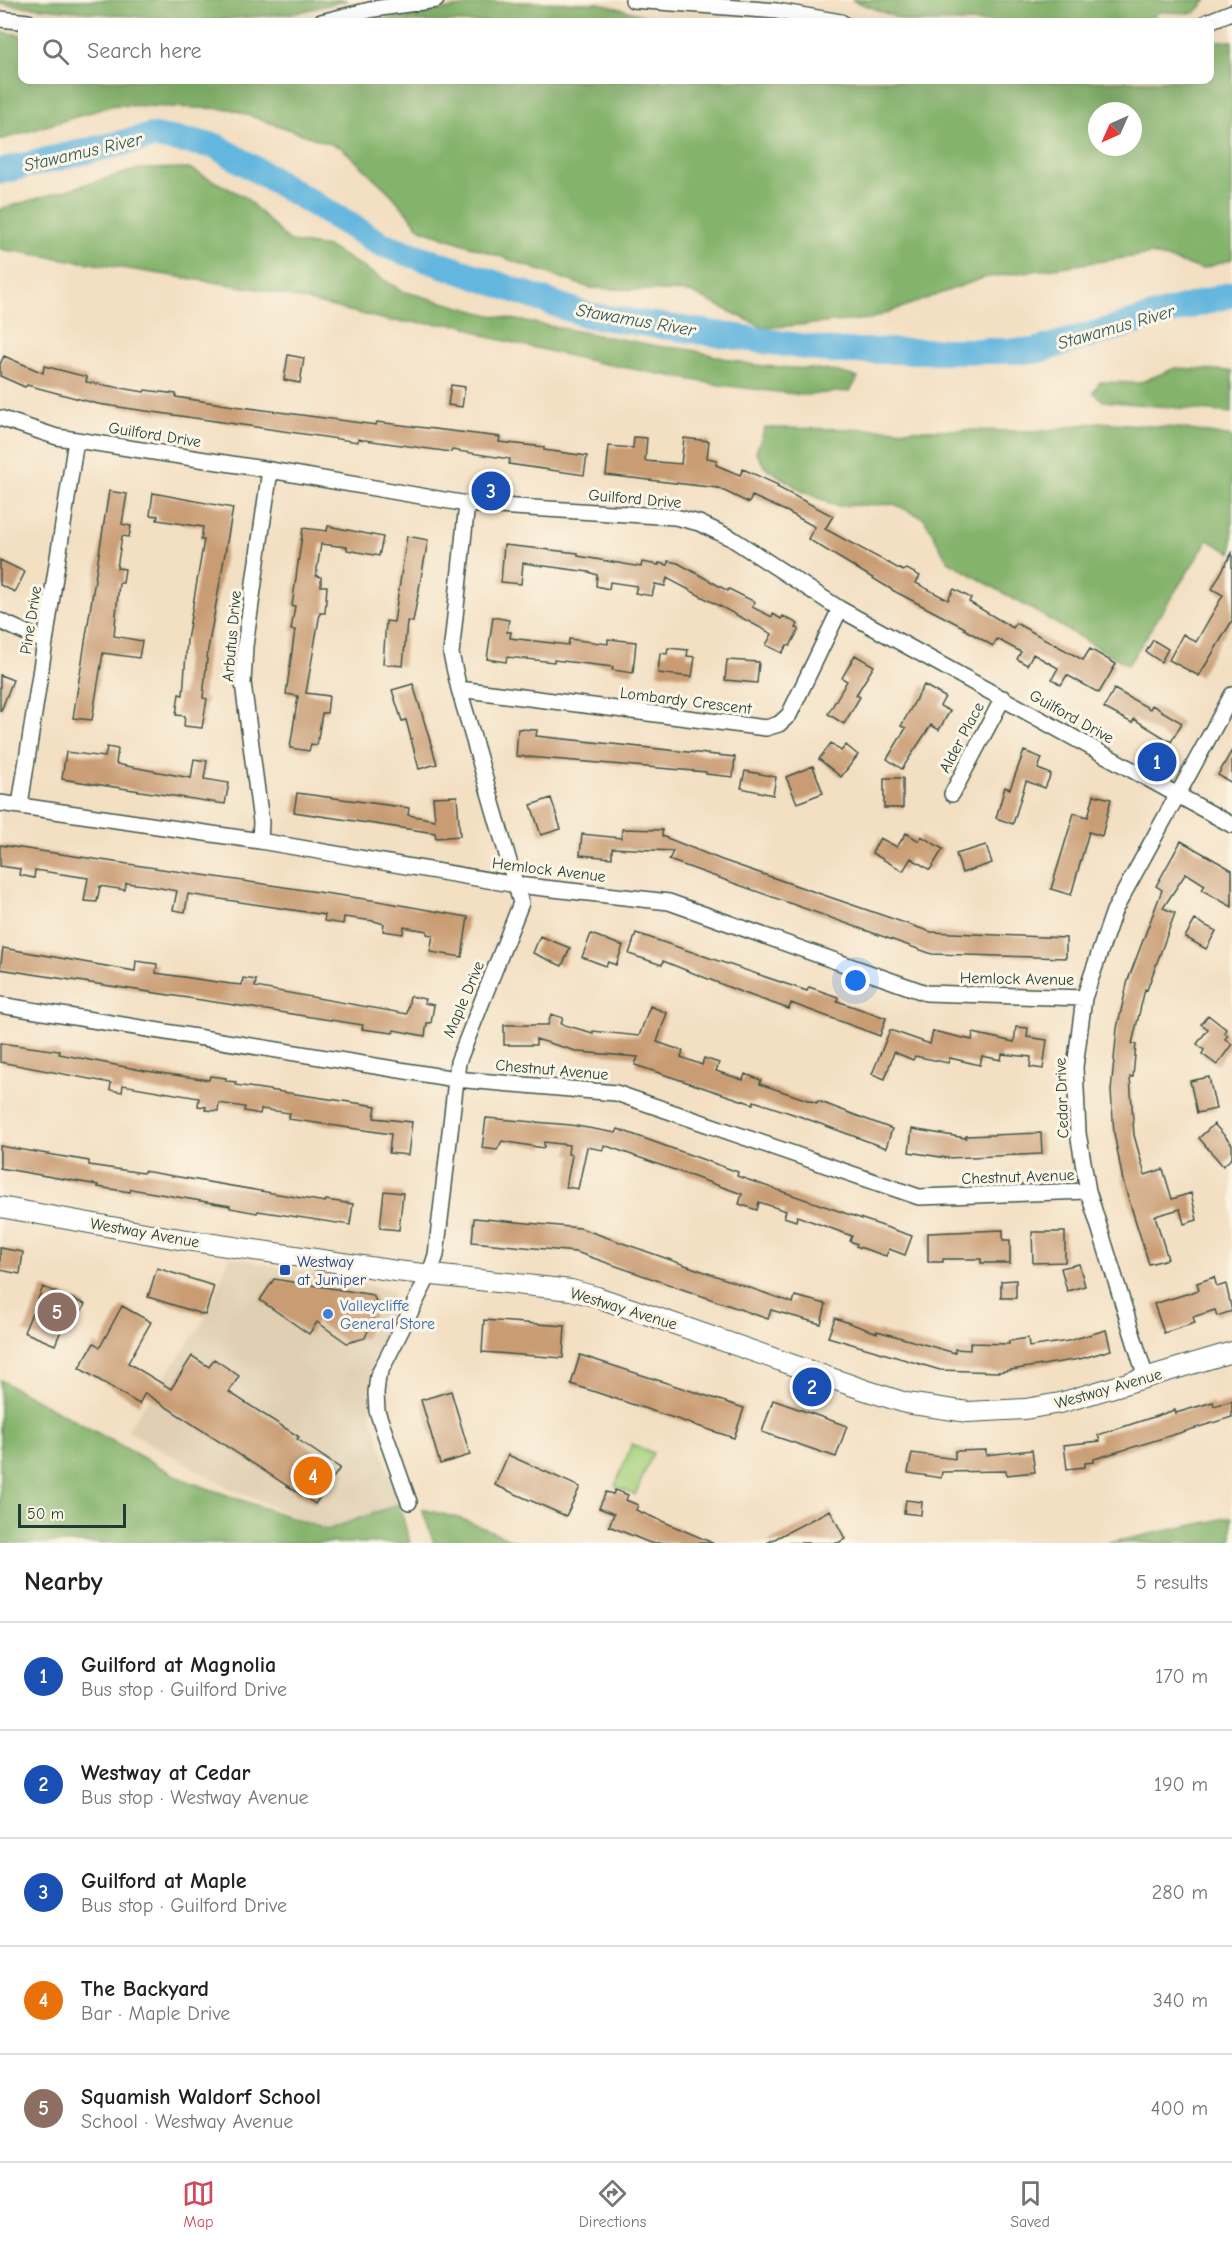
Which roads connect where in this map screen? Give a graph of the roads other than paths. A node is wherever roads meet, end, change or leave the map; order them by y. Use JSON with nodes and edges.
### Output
{"nodes":[{"id":1,"x":436,"y":0,"type":"edge"},
{"id":2,"x":633,"y":0,"type":"edge"},
{"id":3,"x":1232,"y":12,"type":"edge"},
{"id":4,"x":338,"y":18,"type":"edge"},
{"id":5,"x":818,"y":18,"type":"edge"},
{"id":6,"x":0,"y":19,"type":"edge"},
{"id":7,"x":1214,"y":19,"type":"edge"},
{"id":8,"x":18,"y":21,"type":"edge"},
{"id":9,"x":0,"y":418,"type":"edge"},
{"id":10,"x":76,"y":440,"type":"junction"},
{"id":11,"x":270,"y":470,"type":"junction"},
{"id":12,"x":467,"y":504,"type":"junction"},
{"id":13,"x":840,"y":609,"type":"junction"},
{"id":14,"x":0,"y":621,"type":"edge"},
{"id":15,"x":44,"y":641,"type":"junction"},
{"id":16,"x":459,"y":689,"type":"junction"},
{"id":17,"x":1232,"y":695,"type":"edge"},
{"id":18,"x":1003,"y":698,"type":"junction"},
{"id":19,"x":951,"y":794,"type":"dead end"},
{"id":20,"x":1176,"y":794,"type":"junction"},
{"id":21,"x":0,"y":803,"type":"edge"},
{"id":22,"x":20,"y":805,"type":"junction"},
{"id":23,"x":1232,"y":825,"type":"edge"},
{"id":24,"x":260,"y":841,"type":"junction"},
{"id":25,"x":517,"y":885,"type":"junction"},
{"id":26,"x":1084,"y":998,"type":"junction"},
{"id":27,"x":0,"y":1005,"type":"edge"},
{"id":28,"x":455,"y":1079,"type":"junction"},
{"id":29,"x":1089,"y":1191,"type":"junction"},
{"id":30,"x":0,"y":1207,"type":"edge"},
{"id":31,"x":430,"y":1273,"type":"junction"},
{"id":32,"x":1232,"y":1352,"type":"edge"},
{"id":33,"x":1146,"y":1378,"type":"junction"},
{"id":34,"x":409,"y":1502,"type":"dead end"}],
"edges":[{"from":1,"to":4,"type":"street"},
{"from":2,"to":5,"type":"street"},
{"from":3,"to":7,"type":"street"},
{"from":6,"to":8,"type":"street"},
{"from":9,"to":10,"type":"street","name":"Guilford Drive"},
{"from":10,"to":11,"type":"street","name":"Guilford Drive"},
{"from":10,"to":15,"type":"street","name":"Pine Drive"},
{"from":11,"to":12,"type":"street","name":"Guilford Drive"},
{"from":11,"to":24,"type":"street","name":"Arbutus Drive"},
{"from":12,"to":13,"type":"street","name":"Guilford Drive"},
{"from":12,"to":16,"type":"street","name":"Maple Drive"},
{"from":13,"to":16,"type":"street","name":"Lombardy Crescent"},
{"from":13,"to":18,"type":"street","name":"Guilford Drive"},
{"from":14,"to":15,"type":"street"},
{"from":15,"to":22,"type":"street","name":"Pine Drive"},
{"from":16,"to":25,"type":"street","name":"Maple Drive"},
{"from":17,"to":20,"type":"street","name":"Cedar Drive"},
{"from":18,"to":19,"type":"street","name":"Alder Place"},
{"from":18,"to":20,"type":"street","name":"Guilford Drive"},
{"from":20,"to":23,"type":"street","name":"Guilford Drive"},
{"from":20,"to":26,"type":"street","name":"Cedar Drive"},
{"from":21,"to":22,"type":"street","name":"Hemlock Avenue"},
{"from":22,"to":24,"type":"street","name":"Hemlock Avenue"},
{"from":24,"to":25,"type":"street","name":"Hemlock Avenue"},
{"from":25,"to":26,"type":"street","name":"Hemlock Avenue"},
{"from":25,"to":28,"type":"street","name":"Maple Drive"},
{"from":26,"to":29,"type":"street","name":"Cedar Drive"},
{"from":27,"to":28,"type":"street","name":"Chestnut Avenue"},
{"from":28,"to":29,"type":"street","name":"Chestnut Avenue"},
{"from":28,"to":31,"type":"street","name":"Maple Drive"},
{"from":29,"to":33,"type":"street","name":"Cedar Drive"},
{"from":30,"to":31,"type":"street","name":"Westway Avenue"},
{"from":31,"to":33,"type":"street","name":"Westway Avenue"},
{"from":31,"to":34,"type":"street","name":"Maple Drive"},
{"from":32,"to":33,"type":"street","name":"Westway Avenue"}]}
